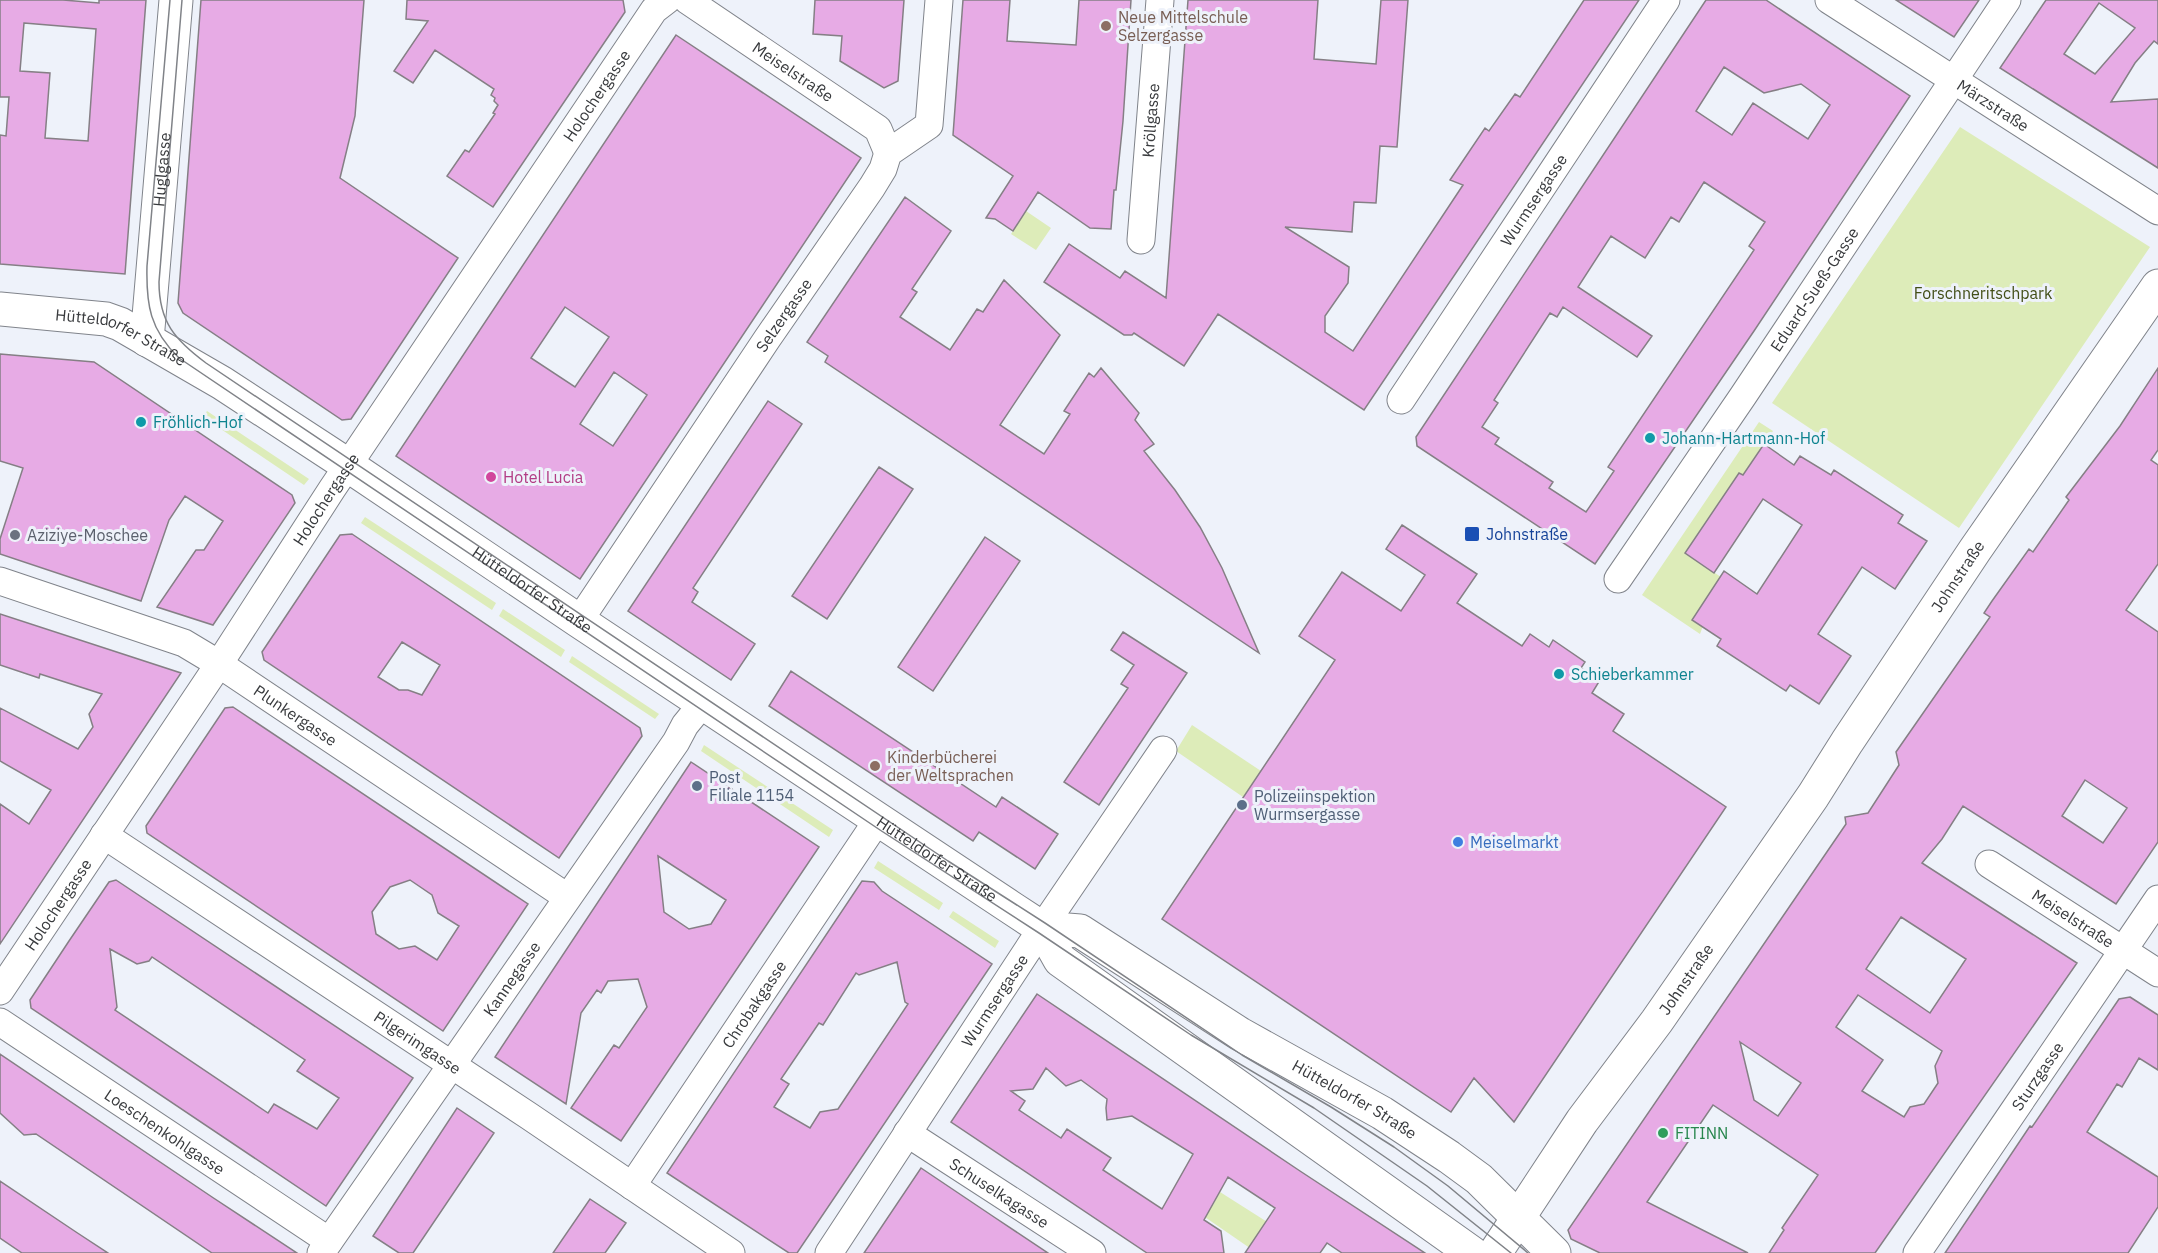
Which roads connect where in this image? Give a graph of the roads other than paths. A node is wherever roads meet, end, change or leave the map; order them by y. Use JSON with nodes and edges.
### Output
{"nodes":[{"id":1,"x":176,"y":0,"type":"edge"},
{"id":2,"x":939,"y":0,"type":"edge"},
{"id":3,"x":1160,"y":0,"type":"edge"},
{"id":4,"x":1666,"y":0,"type":"edge"},
{"id":5,"x":1829,"y":0,"type":"edge"},
{"id":6,"x":2007,"y":0,"type":"edge"},
{"id":7,"x":667,"y":2,"type":"edge"},
{"id":8,"x":1954,"y":80,"type":"junction"},
{"id":9,"x":888,"y":153,"type":"junction"},
{"id":10,"x":2158,"y":211,"type":"edge"},
{"id":11,"x":1141,"y":240,"type":"dead end"},
{"id":12,"x":2158,"y":286,"type":"edge"},
{"id":13,"x":0,"y":309,"type":"edge"},
{"id":14,"x":147,"y":340,"type":"junction"},
{"id":15,"x":1401,"y":400,"type":"dead end"},
{"id":16,"x":350,"y":466,"type":"junction"},
{"id":17,"x":1618,"y":579,"type":"dead end"},
{"id":18,"x":0,"y":580,"type":"edge"},
{"id":19,"x":579,"y":621,"type":"junction"},
{"id":20,"x":219,"y":664,"type":"junction"},
{"id":21,"x":702,"y":704,"type":"junction"},
{"id":22,"x":1163,"y":750,"type":"dead end"},
{"id":23,"x":878,"y":821,"type":"junction"},
{"id":24,"x":104,"y":835,"type":"junction"},
{"id":25,"x":1989,"y":864,"type":"dead end"},
{"id":26,"x":567,"y":897,"type":"junction"},
{"id":27,"x":2158,"y":899,"type":"edge"},
{"id":28,"x":1042,"y":928,"type":"junction"},
{"id":29,"x":2122,"y":950,"type":"junction"},
{"id":30,"x":2158,"y":973,"type":"edge"},
{"id":31,"x":0,"y":991,"type":"edge"},
{"id":32,"x":0,"y":1022,"type":"edge"},
{"id":33,"x":453,"y":1066,"type":"junction"},
{"id":34,"x":907,"y":1133,"type":"junction"},
{"id":35,"x":632,"y":1186,"type":"junction"},
{"id":36,"x":1518,"y":1219,"type":"junction"},
{"id":37,"x":325,"y":1247,"type":"edge"},
{"id":38,"x":731,"y":1253,"type":"edge"},
{"id":39,"x":829,"y":1253,"type":"edge"},
{"id":40,"x":1092,"y":1253,"type":"edge"},
{"id":41,"x":1472,"y":1253,"type":"edge"},
{"id":42,"x":1495,"y":1253,"type":"edge"},
{"id":43,"x":1554,"y":1253,"type":"edge"},
{"id":44,"x":1917,"y":1253,"type":"edge"}],
"edges":[{"from":1,"to":14,"type":"main road","name":"Huglgasse"},
{"from":2,"to":9,"type":"street"},
{"from":3,"to":11,"type":"street","name":"Kröllgasse"},
{"from":4,"to":15,"type":"street","name":"Wurmsergasse"},
{"from":5,"to":8,"type":"street","name":"Märzstraße"},
{"from":6,"to":8,"type":"street","name":"Eduard-Sueß-Gasse"},
{"from":7,"to":9,"type":"street","name":"Meiselstraße"},
{"from":7,"to":16,"type":"street","name":"Holochergasse"},
{"from":8,"to":10,"type":"street","name":"Märzstraße"},
{"from":8,"to":17,"type":"street","name":"Eduard-Sueß-Gasse"},
{"from":9,"to":19,"type":"street","name":"Selzergasse"},
{"from":12,"to":36,"type":"main road","name":"Johnstraße"},
{"from":13,"to":14,"type":"main road","name":"Hütteldorfer Straße"},
{"from":14,"to":16,"type":"main road","name":"Hütteldorfer Straße"},
{"from":16,"to":19,"type":"main road","name":"Hütteldorfer Straße"},
{"from":16,"to":20,"type":"street","name":"Holochergasse"},
{"from":18,"to":20,"type":"street","name":"Plunkergasse"},
{"from":19,"to":21,"type":"main road","name":"Hütteldorfer Straße"},
{"from":20,"to":24,"type":"street","name":"Holochergasse"},
{"from":20,"to":26,"type":"street","name":"Plunkergasse"},
{"from":21,"to":23,"type":"main road","name":"Hütteldorfer Straße"},
{"from":21,"to":26,"type":"street","name":"Kannegasse"},
{"from":22,"to":28,"type":"street","name":"Wurmsergasse"},
{"from":23,"to":28,"type":"main road","name":"Hütteldorfer Straße"},
{"from":23,"to":35,"type":"street","name":"Chrobakgasse"},
{"from":24,"to":31,"type":"street","name":"Holochergasse"},
{"from":24,"to":33,"type":"street","name":"Pilgerimgasse"},
{"from":25,"to":29,"type":"street","name":"Meiselstraße"},
{"from":26,"to":33,"type":"street","name":"Kannegasse"},
{"from":27,"to":29,"type":"street","name":"Sturzgasse"},
{"from":28,"to":34,"type":"street","name":"Wurmsergasse"},
{"from":28,"to":36,"type":"main road","name":"Hütteldorfer Straße"},
{"from":28,"to":41,"type":"main road","name":"Hütteldorfer Straße"},
{"from":29,"to":30,"type":"street","name":"Meiselstraße"},
{"from":29,"to":44,"type":"street","name":"Sturzgasse"},
{"from":32,"to":37,"type":"street","name":"Loeschenkohlgasse"},
{"from":33,"to":35,"type":"street","name":"Pilgerimgasse"},
{"from":33,"to":37,"type":"street","name":"Kannegasse"},
{"from":34,"to":39,"type":"street","name":"Wurmsergasse"},
{"from":34,"to":40,"type":"street","name":"Schuselkagasse"},
{"from":35,"to":38,"type":"street","name":"Pilgerimgasse"},
{"from":36,"to":42,"type":"main road","name":"Johnstraße"},
{"from":36,"to":43,"type":"main road","name":"Hütteldorfer Straße"}]}
